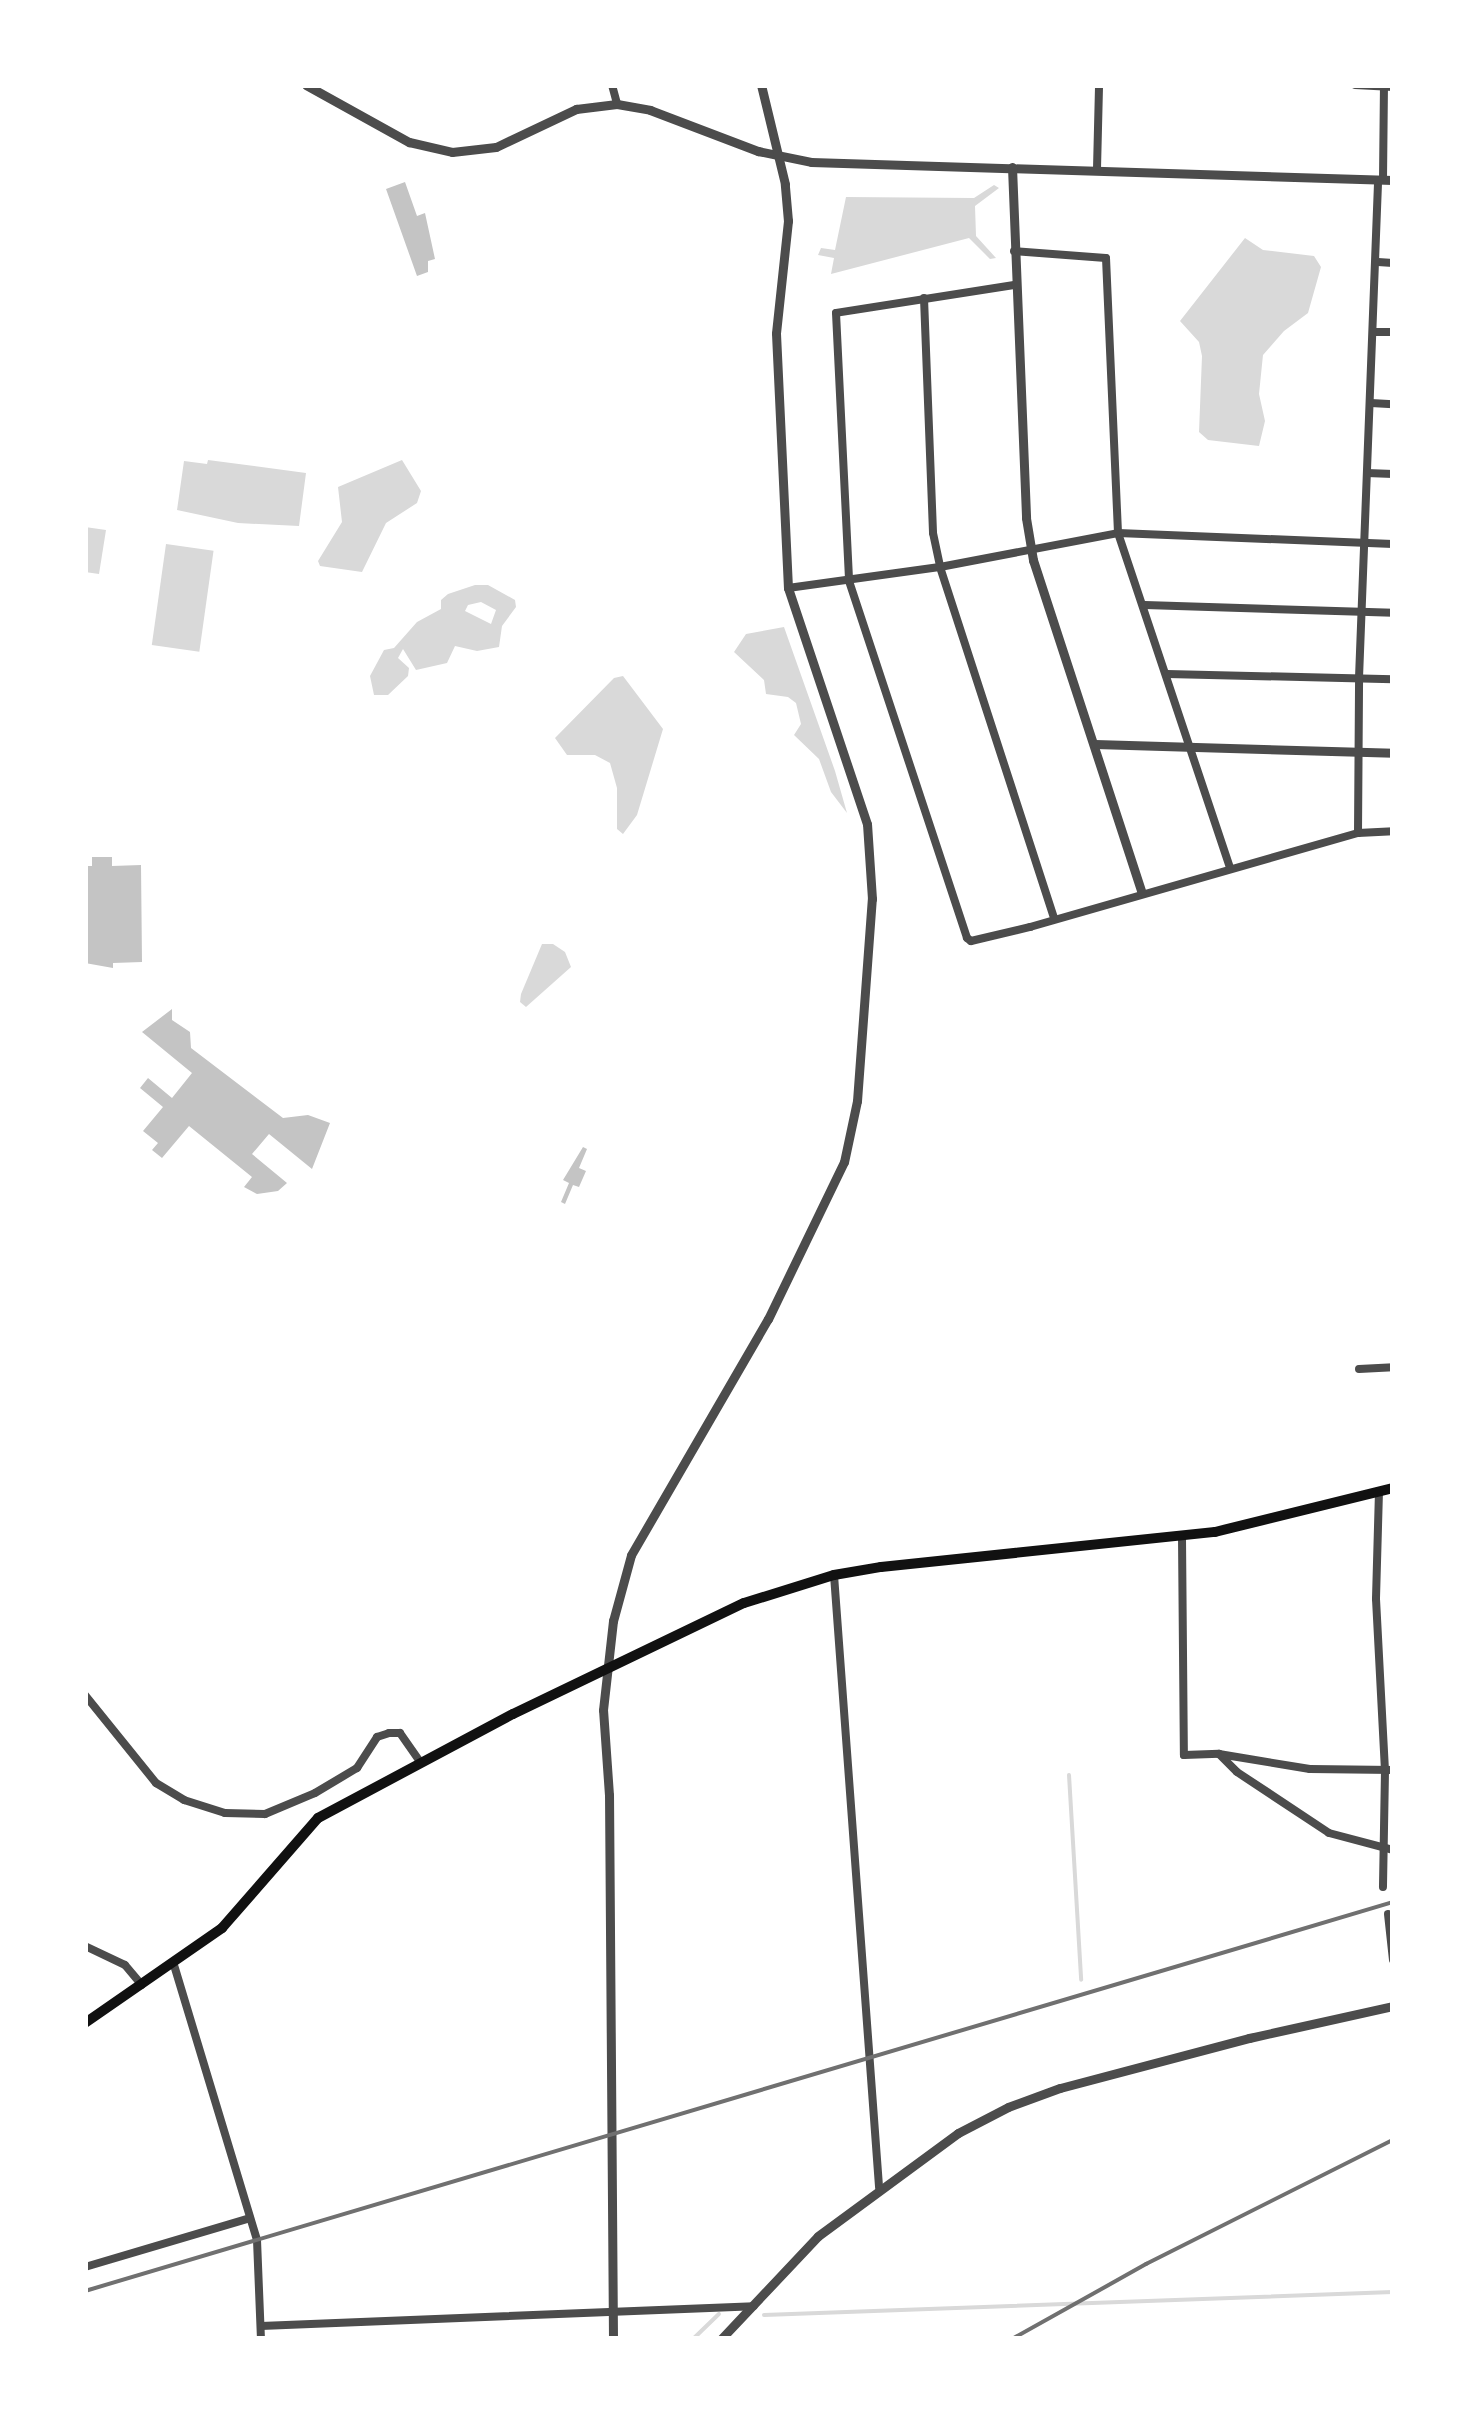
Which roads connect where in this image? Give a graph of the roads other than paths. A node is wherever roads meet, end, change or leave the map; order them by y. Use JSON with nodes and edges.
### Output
{"nodes":[{"id":1,"x":306,"y":85,"type":"edge"},
{"id":2,"x":612,"y":85,"type":"edge"},
{"id":3,"x":760,"y":85,"type":"edge"},
{"id":4,"x":1098,"y":85,"type":"edge"},
{"id":5,"x":1355,"y":85,"type":"edge"},
{"id":6,"x":1384,"y":86,"type":"edge"},
{"id":7,"x":1393,"y":86,"type":"edge"},
{"id":8,"x":618,"y":104,"type":"junction"},
{"id":9,"x":780,"y":157,"type":"junction"},
{"id":10,"x":1012,"y":167,"type":"junction"},
{"id":11,"x":1098,"y":169,"type":"junction"},
{"id":12,"x":1385,"y":180,"type":"edge"},
{"id":13,"x":1014,"y":251,"type":"junction"},
{"id":14,"x":1378,"y":262,"type":"junction"},
{"id":15,"x":1393,"y":263,"type":"edge"},
{"id":16,"x":1014,"y":284,"type":"junction"},
{"id":17,"x":924,"y":298,"type":"junction"},
{"id":18,"x":1374,"y":332,"type":"junction"},
{"id":19,"x":1393,"y":332,"type":"edge"},
{"id":20,"x":1371,"y":404,"type":"junction"},
{"id":21,"x":1393,"y":404,"type":"edge"},
{"id":22,"x":1368,"y":473,"type":"junction"},
{"id":23,"x":1393,"y":474,"type":"edge"},
{"id":24,"x":1118,"y":533,"type":"junction"},
{"id":25,"x":1364,"y":544,"type":"junction"},
{"id":26,"x":1393,"y":544,"type":"edge"},
{"id":27,"x":1031,"y":550,"type":"junction"},
{"id":28,"x":940,"y":567,"type":"junction"},
{"id":29,"x":849,"y":581,"type":"junction"},
{"id":30,"x":788,"y":588,"type":"junction"},
{"id":31,"x":1144,"y":605,"type":"junction"},
{"id":32,"x":1362,"y":612,"type":"junction"},
{"id":33,"x":1393,"y":613,"type":"edge"},
{"id":34,"x":1166,"y":674,"type":"junction"},
{"id":35,"x":1359,"y":678,"type":"junction"},
{"id":36,"x":1393,"y":679,"type":"edge"},
{"id":37,"x":1095,"y":744,"type":"junction"},
{"id":38,"x":1189,"y":745,"type":"junction"},
{"id":39,"x":1358,"y":752,"type":"junction"},
{"id":40,"x":1393,"y":753,"type":"edge"},
{"id":41,"x":1393,"y":830,"type":"edge"},
{"id":42,"x":1358,"y":833,"type":"junction"},
{"id":43,"x":1230,"y":867,"type":"junction"},
{"id":44,"x":1142,"y":893,"type":"junction"},
{"id":45,"x":1054,"y":918,"type":"junction"},
{"id":46,"x":1393,"y":1367,"type":"edge"},
{"id":47,"x":1359,"y":1369,"type":"dead end"},
{"id":48,"x":1393,"y":1488,"type":"edge"},
{"id":49,"x":1379,"y":1491,"type":"junction"},
{"id":50,"x":1182,"y":1538,"type":"junction"},
{"id":51,"x":834,"y":1575,"type":"junction"},
{"id":52,"x":1380,"y":1664,"type":"junction"},
{"id":53,"x":1393,"y":1664,"type":"edge"},
{"id":54,"x":605,"y":1669,"type":"junction"},
{"id":55,"x":85,"y":1695,"type":"edge"},
{"id":56,"x":1220,"y":1754,"type":"junction"},
{"id":57,"x":420,"y":1762,"type":"junction"},
{"id":58,"x":1389,"y":1770,"type":"edge"},
{"id":59,"x":1389,"y":1850,"type":"edge"},
{"id":60,"x":1383,"y":1887,"type":"dead end"},
{"id":61,"x":1388,"y":1914,"type":"dead end"},
{"id":62,"x":87,"y":1948,"type":"edge"},
{"id":63,"x":1393,"y":1960,"type":"edge"},
{"id":64,"x":174,"y":1965,"type":"junction"},
{"id":65,"x":142,"y":1986,"type":"junction"},
{"id":66,"x":1393,"y":2006,"type":"edge"},
{"id":67,"x":85,"y":2024,"type":"edge"},
{"id":68,"x":879,"y":2187,"type":"junction"},
{"id":69,"x":250,"y":2218,"type":"junction"},
{"id":70,"x":85,"y":2267,"type":"edge"},
{"id":71,"x":754,"y":2306,"type":"junction"},
{"id":72,"x":261,"y":2326,"type":"junction"},
{"id":73,"x":262,"y":2339,"type":"edge"},
{"id":74,"x":613,"y":2339,"type":"edge"},
{"id":75,"x":720,"y":2339,"type":"edge"}],
"edges":[{"from":1,"to":8,"type":"street"},
{"from":2,"to":8,"type":"street"},
{"from":3,"to":9,"type":"street"},
{"from":4,"to":11,"type":"street"},
{"from":5,"to":6,"type":"street"},
{"from":6,"to":7,"type":"street"},
{"from":6,"to":12,"type":"street"},
{"from":8,"to":9,"type":"street"},
{"from":9,"to":10,"type":"street"},
{"from":9,"to":30,"type":"street"},
{"from":10,"to":11,"type":"street"},
{"from":10,"to":13,"type":"street"},
{"from":11,"to":12,"type":"street"},
{"from":12,"to":14,"type":"street"},
{"from":13,"to":16,"type":"street"},
{"from":13,"to":24,"type":"street"},
{"from":14,"to":15,"type":"street"},
{"from":14,"to":18,"type":"street"},
{"from":16,"to":17,"type":"street"},
{"from":16,"to":27,"type":"street"},
{"from":17,"to":28,"type":"street"},
{"from":17,"to":29,"type":"street"},
{"from":18,"to":19,"type":"street"},
{"from":18,"to":20,"type":"street"},
{"from":20,"to":21,"type":"street"},
{"from":20,"to":22,"type":"street"},
{"from":22,"to":23,"type":"street"},
{"from":22,"to":25,"type":"street"},
{"from":24,"to":25,"type":"street"},
{"from":24,"to":27,"type":"street"},
{"from":24,"to":31,"type":"street"},
{"from":25,"to":26,"type":"street"},
{"from":25,"to":32,"type":"street"},
{"from":27,"to":28,"type":"street"},
{"from":27,"to":37,"type":"street"},
{"from":28,"to":29,"type":"street"},
{"from":28,"to":45,"type":"street"},
{"from":29,"to":30,"type":"street"},
{"from":29,"to":45,"type":"street"},
{"from":30,"to":54,"type":"street"},
{"from":31,"to":32,"type":"street"},
{"from":31,"to":34,"type":"street"},
{"from":32,"to":33,"type":"street"},
{"from":32,"to":35,"type":"street"},
{"from":34,"to":35,"type":"street"},
{"from":34,"to":38,"type":"street"},
{"from":35,"to":36,"type":"street"},
{"from":35,"to":39,"type":"street"},
{"from":37,"to":38,"type":"street"},
{"from":37,"to":44,"type":"street"},
{"from":38,"to":39,"type":"street"},
{"from":38,"to":43,"type":"street"},
{"from":39,"to":40,"type":"street"},
{"from":39,"to":42,"type":"street"},
{"from":41,"to":42,"type":"street"},
{"from":42,"to":43,"type":"street"},
{"from":43,"to":44,"type":"street"},
{"from":44,"to":45,"type":"street"},
{"from":46,"to":47,"type":"street"},
{"from":48,"to":49,"type":"main road"},
{"from":49,"to":50,"type":"main road"},
{"from":49,"to":52,"type":"street"},
{"from":50,"to":51,"type":"main road"},
{"from":50,"to":56,"type":"street"},
{"from":51,"to":54,"type":"main road"},
{"from":51,"to":68,"type":"street"},
{"from":52,"to":53,"type":"street"},
{"from":52,"to":58,"type":"street"},
{"from":54,"to":57,"type":"main road"},
{"from":54,"to":74,"type":"street"},
{"from":55,"to":57,"type":"street"},
{"from":56,"to":58,"type":"street"},
{"from":56,"to":59,"type":"street"},
{"from":57,"to":64,"type":"main road"},
{"from":58,"to":59,"type":"street"},
{"from":59,"to":60,"type":"street"},
{"from":61,"to":63,"type":"street"},
{"from":62,"to":65,"type":"street"},
{"from":64,"to":65,"type":"main road"},
{"from":64,"to":69,"type":"street"},
{"from":65,"to":67,"type":"main road"},
{"from":66,"to":68,"type":"street"},
{"from":68,"to":71,"type":"street"},
{"from":69,"to":70,"type":"street"},
{"from":69,"to":72,"type":"street"},
{"from":71,"to":72,"type":"street"},
{"from":71,"to":75,"type":"street"},
{"from":72,"to":73,"type":"street"}]}
